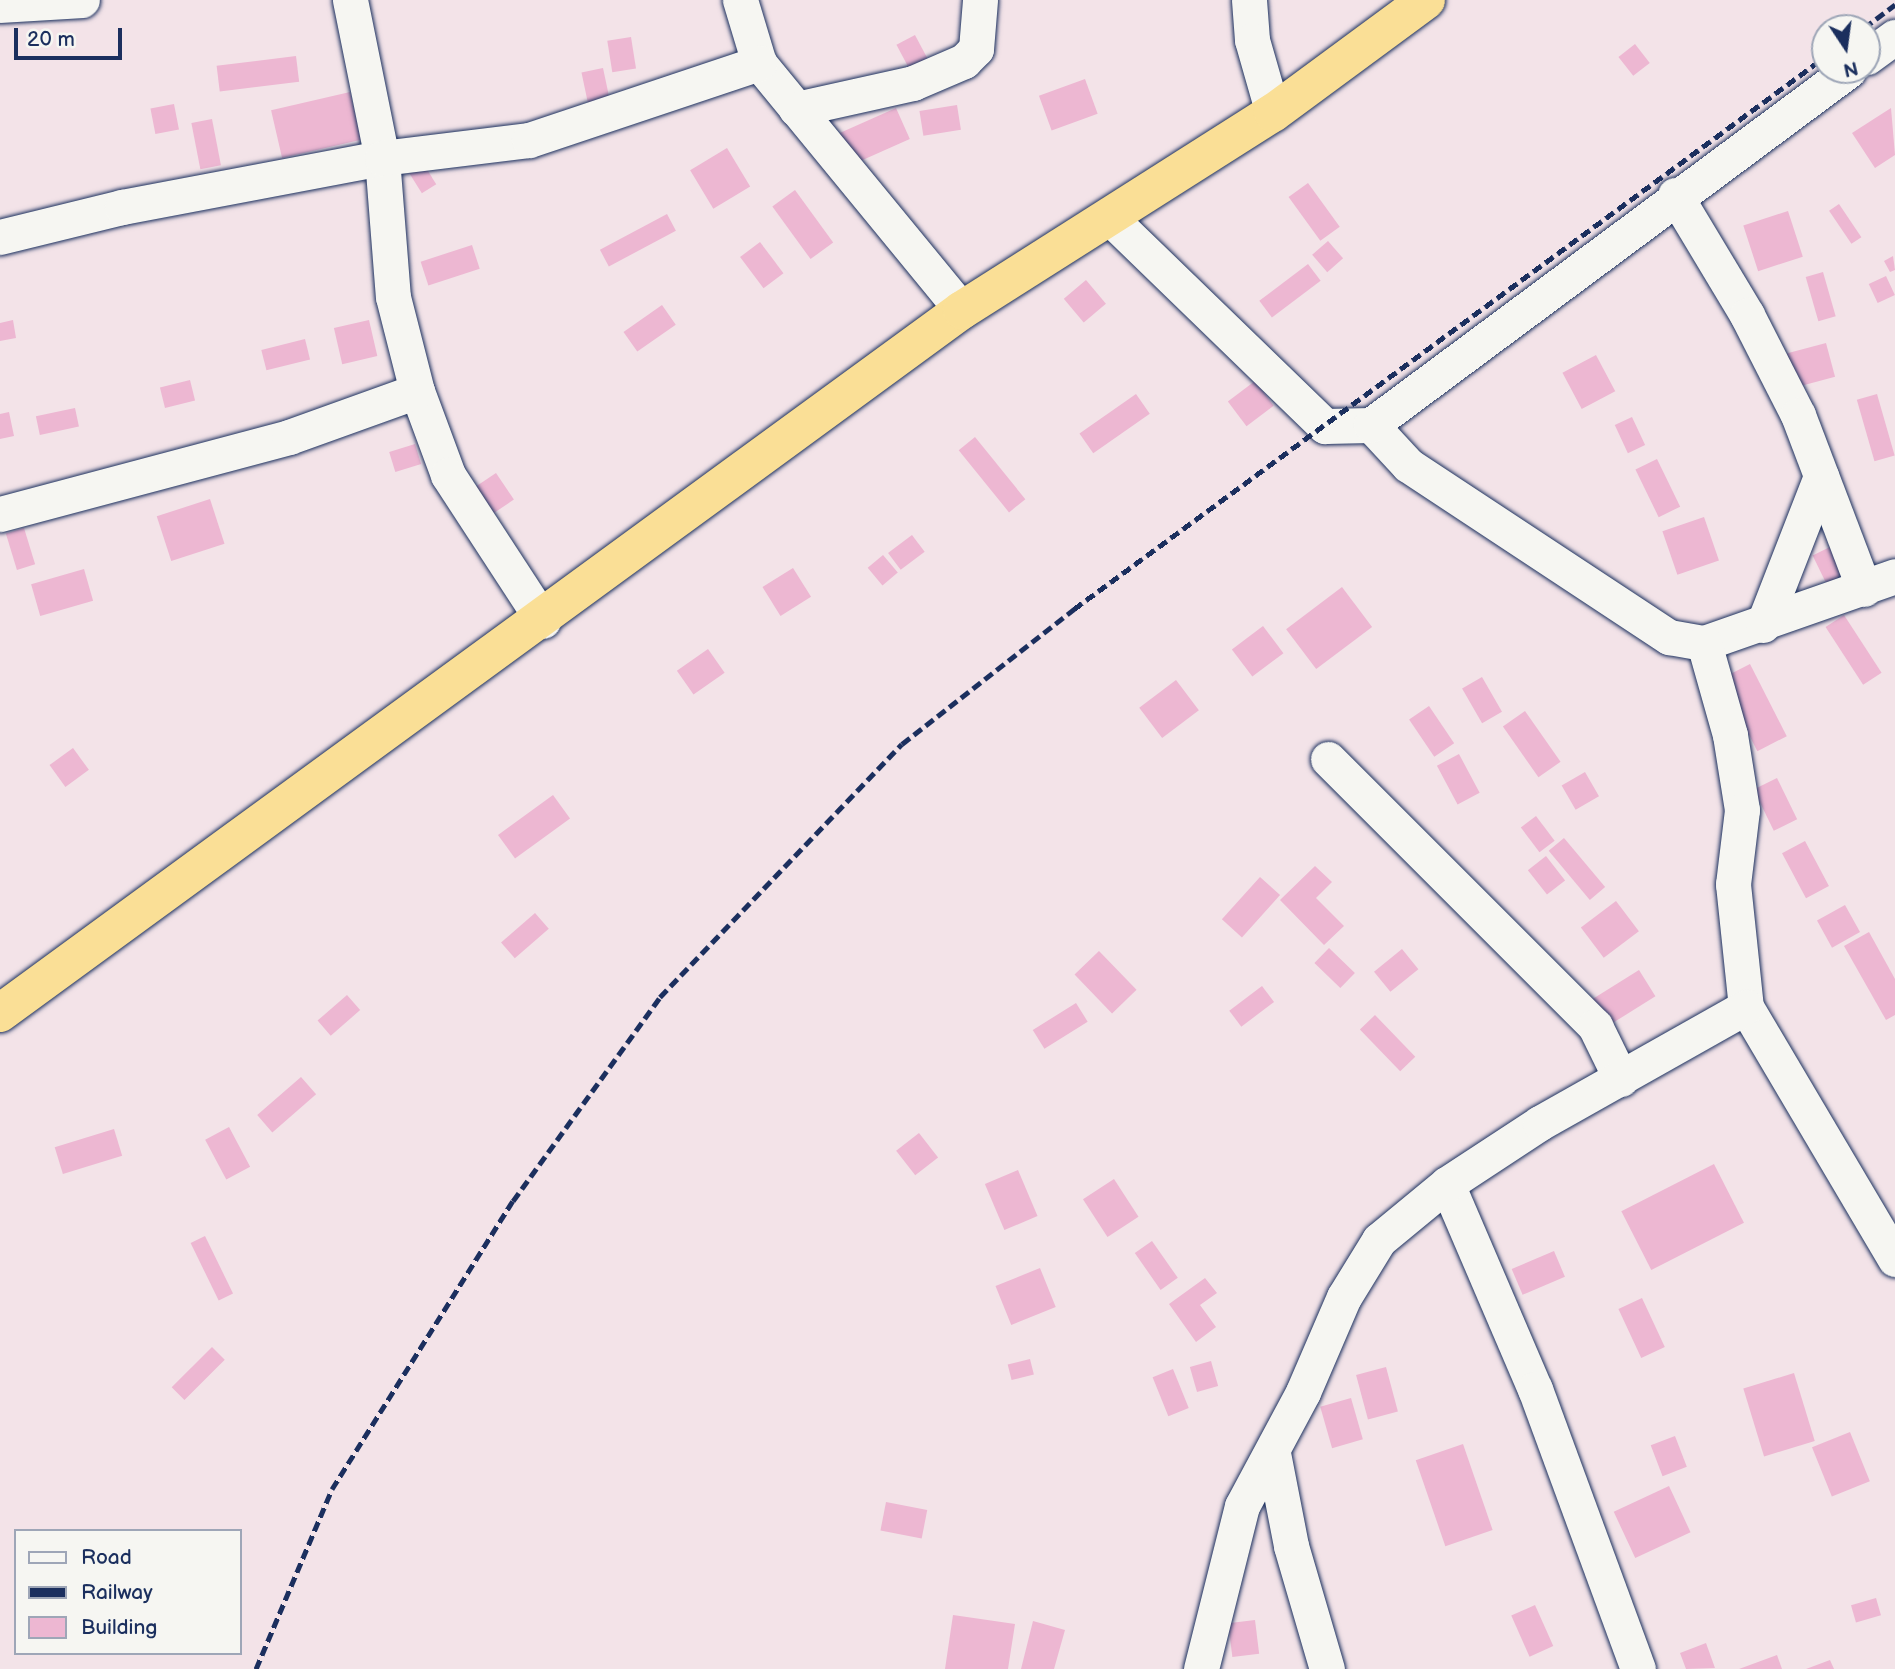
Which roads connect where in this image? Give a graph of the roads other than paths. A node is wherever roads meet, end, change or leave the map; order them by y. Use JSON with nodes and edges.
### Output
{"nodes":[{"id":1,"x":351,"y":0,"type":"edge"},
{"id":2,"x":740,"y":0,"type":"edge"},
{"id":3,"x":980,"y":0,"type":"edge"},
{"id":4,"x":1249,"y":0,"type":"edge"},
{"id":5,"x":1426,"y":0,"type":"edge"},
{"id":6,"x":66,"y":1,"type":"edge"},
{"id":7,"x":0,"y":5,"type":"edge"},
{"id":8,"x":759,"y":63,"type":"junction"},
{"id":9,"x":1830,"y":84,"type":"edge"},
{"id":10,"x":796,"y":109,"type":"junction"},
{"id":11,"x":1273,"y":113,"type":"junction"},
{"id":12,"x":382,"y":158,"type":"junction"},
{"id":13,"x":1675,"y":195,"type":"junction"},
{"id":14,"x":1108,"y":216,"type":"junction"},
{"id":15,"x":0,"y":237,"type":"edge"},
{"id":16,"x":962,"y":310,"type":"junction"},
{"id":17,"x":417,"y":391,"type":"junction"},
{"id":18,"x":1371,"y":425,"type":"junction"},
{"id":19,"x":1821,"y":476,"type":"junction"},
{"id":20,"x":0,"y":514,"type":"edge"},
{"id":21,"x":1879,"y":582,"type":"edge"},
{"id":22,"x":543,"y":621,"type":"junction"},
{"id":23,"x":1763,"y":625,"type":"junction"},
{"id":24,"x":1704,"y":643,"type":"junction"},
{"id":25,"x":1328,"y":759,"type":"dead end"},
{"id":26,"x":1746,"y":1007,"type":"junction"},
{"id":27,"x":0,"y":1013,"type":"edge"},
{"id":28,"x":1620,"y":1079,"type":"junction"},
{"id":29,"x":1447,"y":1184,"type":"junction"},
{"id":30,"x":1895,"y":1259,"type":"edge"},
{"id":31,"x":1273,"y":1453,"type":"junction"},
{"id":32,"x":1201,"y":1669,"type":"edge"},
{"id":33,"x":1327,"y":1669,"type":"edge"},
{"id":34,"x":1639,"y":1669,"type":"edge"}],
"edges":[{"from":1,"to":12,"type":"street"},
{"from":2,"to":8,"type":"street"},
{"from":3,"to":10,"type":"street"},
{"from":4,"to":11,"type":"street"},
{"from":5,"to":11,"type":"highway"},
{"from":6,"to":7,"type":"street"},
{"from":8,"to":10,"type":"street"},
{"from":8,"to":12,"type":"street"},
{"from":9,"to":13,"type":"street"},
{"from":10,"to":16,"type":"street"},
{"from":11,"to":14,"type":"highway"},
{"from":12,"to":15,"type":"street"},
{"from":12,"to":17,"type":"street"},
{"from":13,"to":18,"type":"street"},
{"from":13,"to":19,"type":"street"},
{"from":14,"to":16,"type":"highway"},
{"from":14,"to":18,"type":"street"},
{"from":16,"to":22,"type":"highway"},
{"from":17,"to":20,"type":"street"},
{"from":17,"to":22,"type":"street"},
{"from":18,"to":24,"type":"street"},
{"from":19,"to":21,"type":"street"},
{"from":19,"to":23,"type":"street"},
{"from":21,"to":23,"type":"street"},
{"from":22,"to":27,"type":"highway"},
{"from":23,"to":24,"type":"street"},
{"from":24,"to":26,"type":"street"},
{"from":25,"to":28,"type":"street"},
{"from":26,"to":28,"type":"street"},
{"from":26,"to":30,"type":"street"},
{"from":28,"to":29,"type":"street"},
{"from":29,"to":31,"type":"street"},
{"from":29,"to":34,"type":"street"},
{"from":31,"to":32,"type":"street"},
{"from":31,"to":33,"type":"street"}]}
